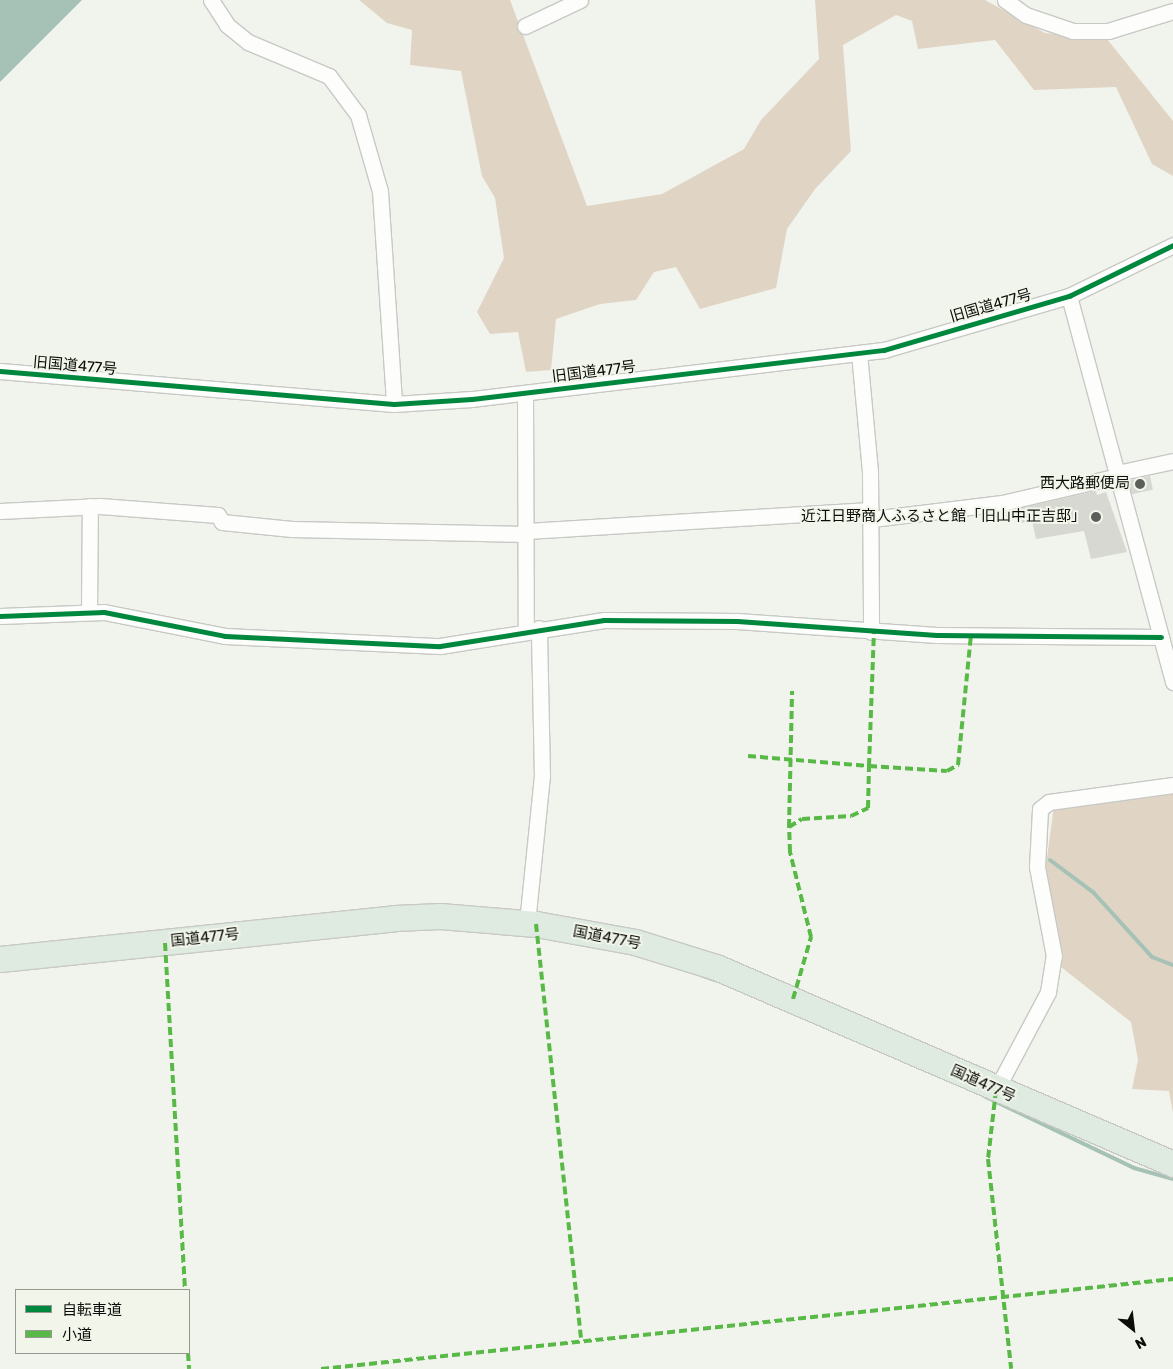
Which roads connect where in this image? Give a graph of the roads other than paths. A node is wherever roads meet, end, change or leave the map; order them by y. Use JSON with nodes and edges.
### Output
{"nodes":[{"id":1,"x":211,"y":0,"type":"edge"},
{"id":2,"x":580,"y":0,"type":"edge"},
{"id":3,"x":1005,"y":0,"type":"edge"},
{"id":4,"x":1173,"y":11,"type":"edge"},
{"id":5,"x":524,"y":26,"type":"dead end"},
{"id":6,"x":1173,"y":245,"type":"edge"},
{"id":7,"x":1069,"y":296,"type":"junction"},
{"id":8,"x":859,"y":353,"type":"junction"},
{"id":9,"x":0,"y":371,"type":"edge"},
{"id":10,"x":525,"y":394,"type":"junction"},
{"id":11,"x":394,"y":404,"type":"junction"},
{"id":12,"x":1173,"y":461,"type":"edge"},
{"id":13,"x":1117,"y":475,"type":"junction"},
{"id":14,"x":90,"y":506,"type":"junction"},
{"id":15,"x":0,"y":511,"type":"edge"},
{"id":16,"x":870,"y":512,"type":"junction"},
{"id":17,"x":526,"y":532,"type":"junction"},
{"id":18,"x":89,"y":611,"type":"junction"},
{"id":19,"x":0,"y":616,"type":"edge"},
{"id":20,"x":532,"y":630,"type":"junction"},
{"id":21,"x":871,"y":632,"type":"junction"},
{"id":22,"x":1161,"y":636,"type":"junction"},
{"id":23,"x":1173,"y":682,"type":"edge"},
{"id":24,"x":1173,"y":784,"type":"edge"},
{"id":25,"x":527,"y":923,"type":"junction"},
{"id":26,"x":0,"y":959,"type":"edge"},
{"id":27,"x":996,"y":1090,"type":"junction"},
{"id":28,"x":1173,"y":1164,"type":"edge"}],
"edges":[{"from":1,"to":11,"type":"street"},
{"from":2,"to":5,"type":"street"},
{"from":3,"to":4,"type":"street"},
{"from":6,"to":7,"type":"street","name":"旧国道477号"},
{"from":7,"to":8,"type":"street","name":"旧国道477号"},
{"from":7,"to":13,"type":"street"},
{"from":8,"to":10,"type":"street","name":"旧国道477号"},
{"from":8,"to":16,"type":"street"},
{"from":9,"to":11,"type":"street","name":"旧国道477号"},
{"from":10,"to":11,"type":"street","name":"旧国道477号"},
{"from":10,"to":17,"type":"street"},
{"from":12,"to":13,"type":"street"},
{"from":13,"to":16,"type":"street"},
{"from":13,"to":22,"type":"street"},
{"from":14,"to":15,"type":"street"},
{"from":14,"to":17,"type":"street"},
{"from":14,"to":18,"type":"street"},
{"from":16,"to":17,"type":"street"},
{"from":16,"to":21,"type":"street"},
{"from":17,"to":20,"type":"street"},
{"from":18,"to":19,"type":"street"},
{"from":18,"to":20,"type":"street"},
{"from":20,"to":21,"type":"street"},
{"from":20,"to":25,"type":"street"},
{"from":21,"to":22,"type":"street"},
{"from":22,"to":23,"type":"street"},
{"from":24,"to":27,"type":"street"},
{"from":25,"to":26,"type":"highway","name":"国道477号"},
{"from":25,"to":27,"type":"highway","name":"国道477号"},
{"from":27,"to":28,"type":"highway","name":"国道477号"}]}
